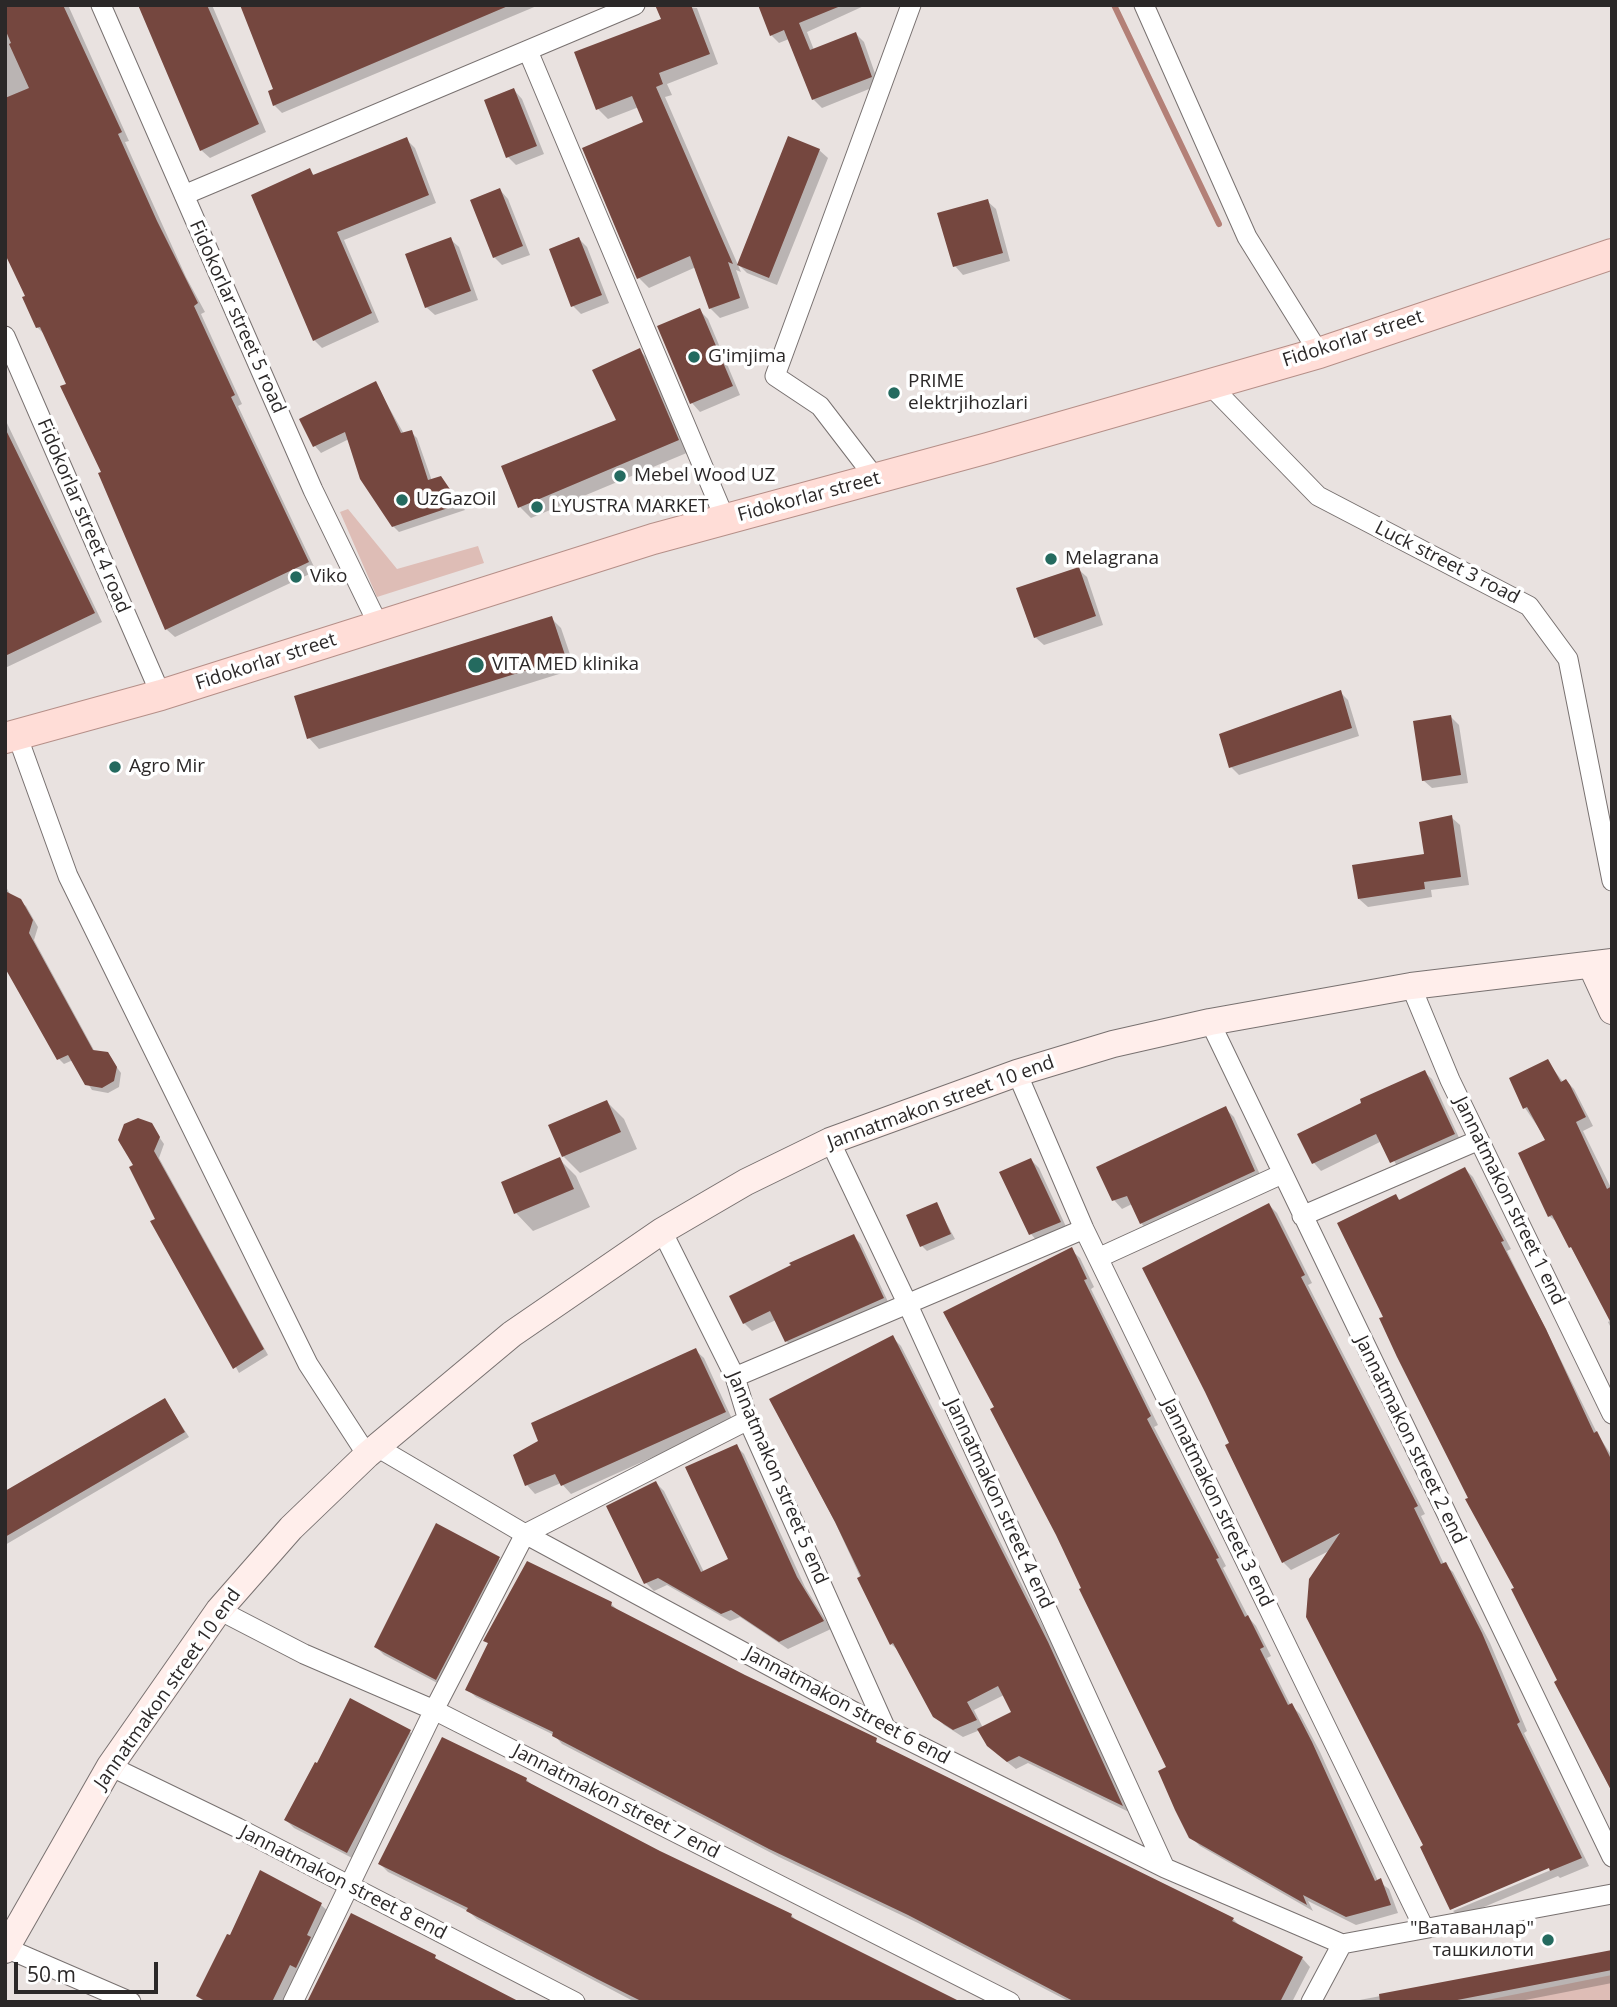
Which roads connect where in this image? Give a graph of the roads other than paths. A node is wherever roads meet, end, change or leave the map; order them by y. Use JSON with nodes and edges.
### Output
{"nodes":[{"id":1,"x":101,"y":5,"type":"edge"},
{"id":2,"x":635,"y":5,"type":"edge"},
{"id":3,"x":911,"y":5,"type":"edge"},
{"id":4,"x":1144,"y":5,"type":"edge"},
{"id":5,"x":528,"y":51,"type":"junction"},
{"id":6,"x":184,"y":195,"type":"junction"},
{"id":7,"x":1612,"y":254,"type":"edge"},
{"id":8,"x":5,"y":336,"type":"edge"},
{"id":9,"x":1319,"y":353,"type":"junction"},
{"id":10,"x":1209,"y":384,"type":"junction"},
{"id":11,"x":876,"y":479,"type":"junction"},
{"id":12,"x":725,"y":519,"type":"junction"},
{"id":13,"x":379,"y":626,"type":"junction"},
{"id":14,"x":161,"y":695,"type":"junction"},
{"id":15,"x":11,"y":736,"type":"edge"},
{"id":16,"x":1612,"y":881,"type":"edge"},
{"id":17,"x":1601,"y":963,"type":"edge"},
{"id":18,"x":1411,"y":986,"type":"junction"},
{"id":19,"x":1612,"y":1011,"type":"edge"},
{"id":20,"x":1210,"y":1022,"type":"junction"},
{"id":21,"x":1017,"y":1073,"type":"junction"},
{"id":22,"x":1479,"y":1140,"type":"junction"},
{"id":23,"x":830,"y":1141,"type":"junction"},
{"id":24,"x":1282,"y":1174,"type":"junction"},
{"id":25,"x":1302,"y":1216,"type":"junction"},
{"id":26,"x":1084,"y":1229,"type":"junction"},
{"id":27,"x":662,"y":1231,"type":"junction"},
{"id":28,"x":1098,"y":1258,"type":"junction"},
{"id":29,"x":908,"y":1305,"type":"junction"},
{"id":30,"x":735,"y":1377,"type":"junction"},
{"id":31,"x":1612,"y":1414,"type":"edge"},
{"id":32,"x":748,"y":1420,"type":"junction"},
{"id":33,"x":372,"y":1451,"type":"junction"},
{"id":34,"x":525,"y":1534,"type":"junction"},
{"id":35,"x":219,"y":1610,"type":"junction"},
{"id":36,"x":434,"y":1710,"type":"junction"},
{"id":37,"x":886,"y":1729,"type":"junction"},
{"id":38,"x":110,"y":1766,"type":"junction"},
{"id":39,"x":1612,"y":1857,"type":"edge"},
{"id":40,"x":1166,"y":1868,"type":"junction"},
{"id":41,"x":348,"y":1886,"type":"junction"},
{"id":42,"x":1612,"y":1894,"type":"edge"},
{"id":43,"x":1424,"y":1928,"type":"junction"},
{"id":44,"x":1342,"y":1944,"type":"junction"},
{"id":45,"x":6,"y":1949,"type":"edge"},
{"id":46,"x":131,"y":2002,"type":"edge"},
{"id":47,"x":293,"y":2002,"type":"edge"},
{"id":48,"x":575,"y":2002,"type":"edge"},
{"id":49,"x":1010,"y":2002,"type":"edge"},
{"id":50,"x":1311,"y":2002,"type":"edge"}],
"edges":[{"from":1,"to":6,"type":"street","name":"Fidokorlar street 5 road"},
{"from":2,"to":5,"type":"street"},
{"from":3,"to":11,"type":"street"},
{"from":4,"to":9,"type":"street"},
{"from":5,"to":6,"type":"street"},
{"from":5,"to":12,"type":"street"},
{"from":6,"to":13,"type":"street","name":"Fidokorlar street 5 road"},
{"from":7,"to":9,"type":"main road","name":"Fidokorlar street"},
{"from":8,"to":14,"type":"street","name":"Fidokorlar street 4 road"},
{"from":9,"to":10,"type":"main road","name":"Fidokorlar street"},
{"from":10,"to":11,"type":"main road","name":"Fidokorlar street"},
{"from":10,"to":16,"type":"street","name":"Luck street 3 road"},
{"from":11,"to":12,"type":"main road","name":"Fidokorlar street"},
{"from":12,"to":13,"type":"main road","name":"Fidokorlar street"},
{"from":13,"to":14,"type":"main road","name":"Fidokorlar street"},
{"from":14,"to":15,"type":"main road","name":"Fidokorlar street"},
{"from":15,"to":33,"type":"street"},
{"from":17,"to":18,"type":"street","name":"Jannatmakon street 10 end"},
{"from":17,"to":19,"type":"street"},
{"from":18,"to":20,"type":"street","name":"Jannatmakon street 10 end"},
{"from":18,"to":22,"type":"street","name":"Jannatmakon street 1 end"},
{"from":20,"to":21,"type":"street","name":"Jannatmakon street 10 end"},
{"from":20,"to":24,"type":"street","name":"Jannatmakon street 2 end"},
{"from":21,"to":23,"type":"street","name":"Jannatmakon street 10 end"},
{"from":21,"to":26,"type":"street","name":"Jannatmakon street 3 end"},
{"from":22,"to":25,"type":"street"},
{"from":22,"to":31,"type":"street","name":"Jannatmakon street 1 end"},
{"from":23,"to":27,"type":"street","name":"Jannatmakon street 10 end"},
{"from":23,"to":29,"type":"street","name":"Jannatmakon street 4 end"},
{"from":24,"to":25,"type":"street","name":"Jannatmakon street 2 end"},
{"from":24,"to":28,"type":"street"},
{"from":25,"to":39,"type":"street","name":"Jannatmakon street 2 end"},
{"from":26,"to":28,"type":"street","name":"Jannatmakon street 3 end"},
{"from":26,"to":29,"type":"street"},
{"from":27,"to":30,"type":"street","name":"Jannatmakon street 5 end"},
{"from":27,"to":33,"type":"street","name":"Jannatmakon street 10 end"},
{"from":28,"to":43,"type":"street","name":"Jannatmakon street 3 end"},
{"from":29,"to":30,"type":"street"},
{"from":29,"to":40,"type":"street","name":"Jannatmakon street 4 end"},
{"from":30,"to":32,"type":"street","name":"Jannatmakon street 5 end"},
{"from":32,"to":34,"type":"street"},
{"from":32,"to":37,"type":"street","name":"Jannatmakon street 5 end"},
{"from":33,"to":34,"type":"street","name":"Jannatmakon street 6 end"},
{"from":33,"to":35,"type":"street","name":"Jannatmakon street 10 end"},
{"from":34,"to":36,"type":"street"},
{"from":34,"to":37,"type":"street","name":"Jannatmakon street 6 end"},
{"from":35,"to":36,"type":"street","name":"Jannatmakon street 7 end"},
{"from":35,"to":38,"type":"street","name":"Jannatmakon street 10 end"},
{"from":36,"to":41,"type":"street"},
{"from":36,"to":49,"type":"street","name":"Jannatmakon street 7 end"},
{"from":37,"to":40,"type":"street","name":"Jannatmakon street 6 end"},
{"from":38,"to":41,"type":"street","name":"Jannatmakon street 8 end"},
{"from":38,"to":45,"type":"street","name":"Jannatmakon street 10 end"},
{"from":40,"to":44,"type":"street","name":"Jannatmakon street 6 end"},
{"from":41,"to":47,"type":"street"},
{"from":41,"to":48,"type":"street","name":"Jannatmakon street 8 end"},
{"from":42,"to":43,"type":"street"},
{"from":43,"to":44,"type":"street"},
{"from":44,"to":50,"type":"street"},
{"from":45,"to":46,"type":"street"}]}
